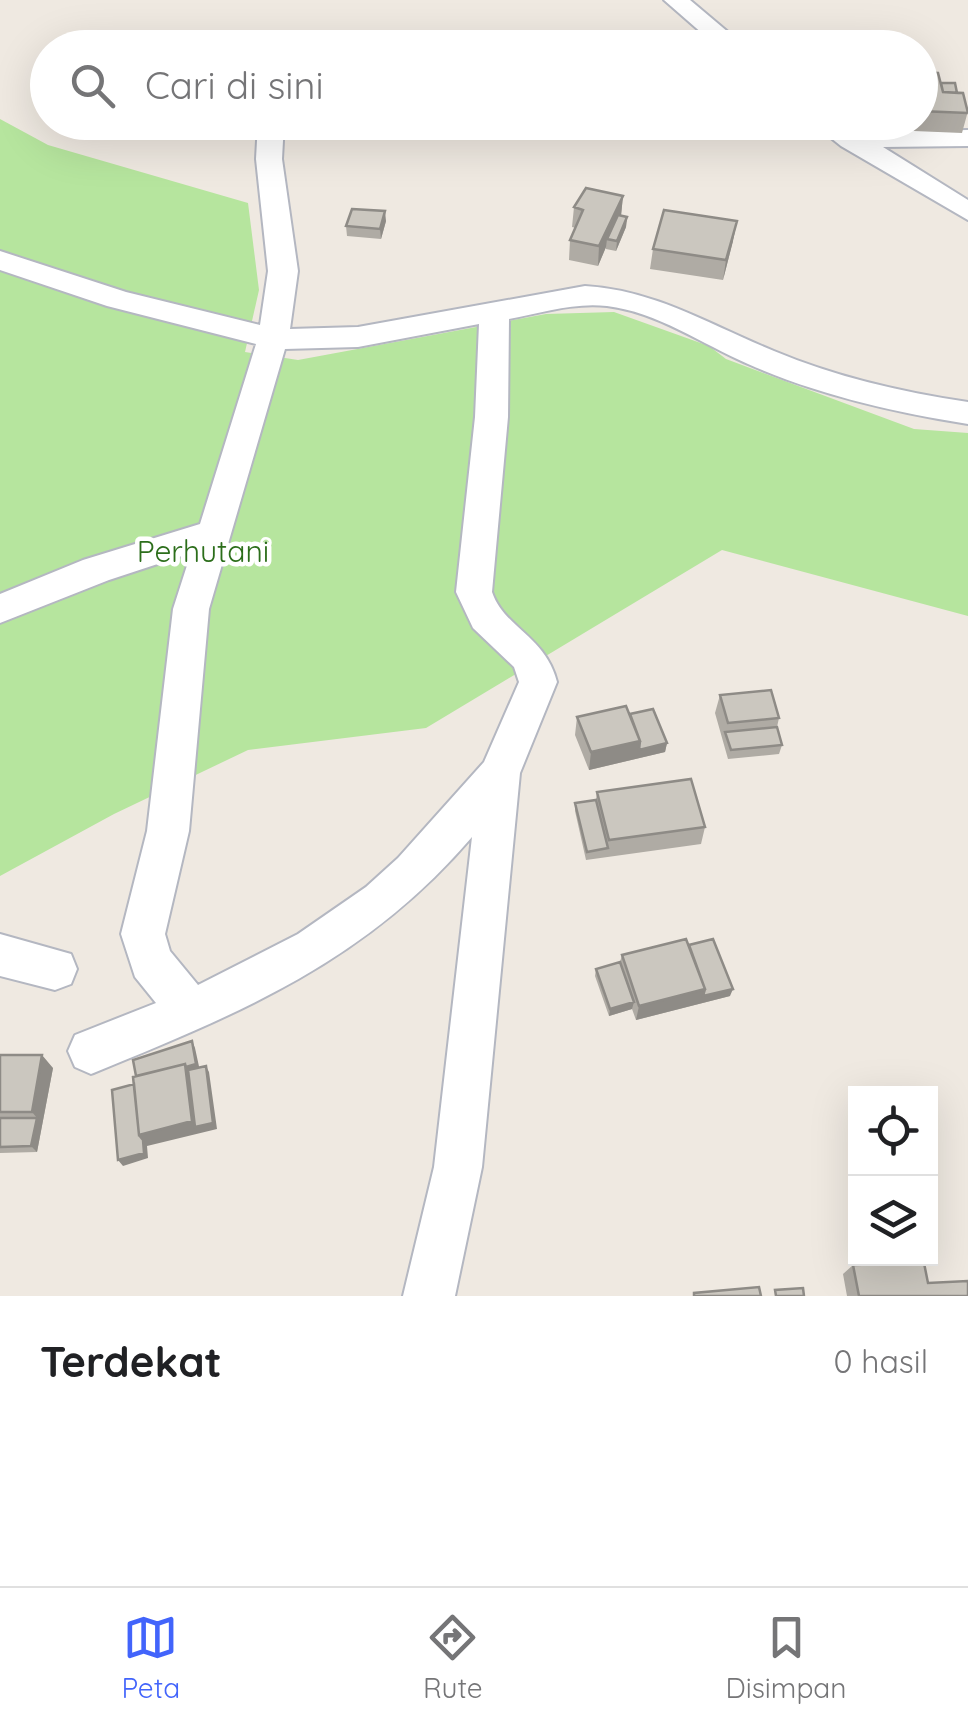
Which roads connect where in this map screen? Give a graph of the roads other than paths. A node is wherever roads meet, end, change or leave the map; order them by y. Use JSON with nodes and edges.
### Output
{"nodes":[{"id":1,"x":676,"y":0,"type":"edge"},
{"id":2,"x":713,"y":30,"type":"edge"},
{"id":3,"x":968,"y":138,"type":"edge"},
{"id":4,"x":938,"y":139,"type":"edge"},
{"id":5,"x":270,"y":140,"type":"edge"},
{"id":6,"x":850,"y":140,"type":"edge"},
{"id":7,"x":968,"y":212,"type":"edge"},
{"id":8,"x":0,"y":260,"type":"edge"},
{"id":9,"x":494,"y":312,"type":"junction"},
{"id":10,"x":272,"y":338,"type":"junction"},
{"id":11,"x":968,"y":412,"type":"edge"},
{"id":12,"x":215,"y":532,"type":"junction"},
{"id":13,"x":0,"y":610,"type":"edge"},
{"id":14,"x":500,"y":773,"type":"junction"},
{"id":15,"x":0,"y":955,"type":"edge"},
{"id":16,"x":55,"y":969,"type":"dead end"},
{"id":17,"x":191,"y":1011,"type":"junction"},
{"id":18,"x":91,"y":1051,"type":"dead end"},
{"id":19,"x":429,"y":1296,"type":"edge"}],
"edges":[{"from":1,"to":2,"type":"street"},
{"from":3,"to":4,"type":"street"},
{"from":5,"to":10,"type":"street"},
{"from":6,"to":7,"type":"street"},
{"from":8,"to":10,"type":"street"},
{"from":9,"to":10,"type":"street"},
{"from":9,"to":11,"type":"street"},
{"from":9,"to":14,"type":"street"},
{"from":10,"to":12,"type":"street"},
{"from":12,"to":13,"type":"street"},
{"from":12,"to":17,"type":"street"},
{"from":14,"to":17,"type":"street"},
{"from":14,"to":19,"type":"street"},
{"from":15,"to":16,"type":"street"},
{"from":17,"to":18,"type":"street"}]}
